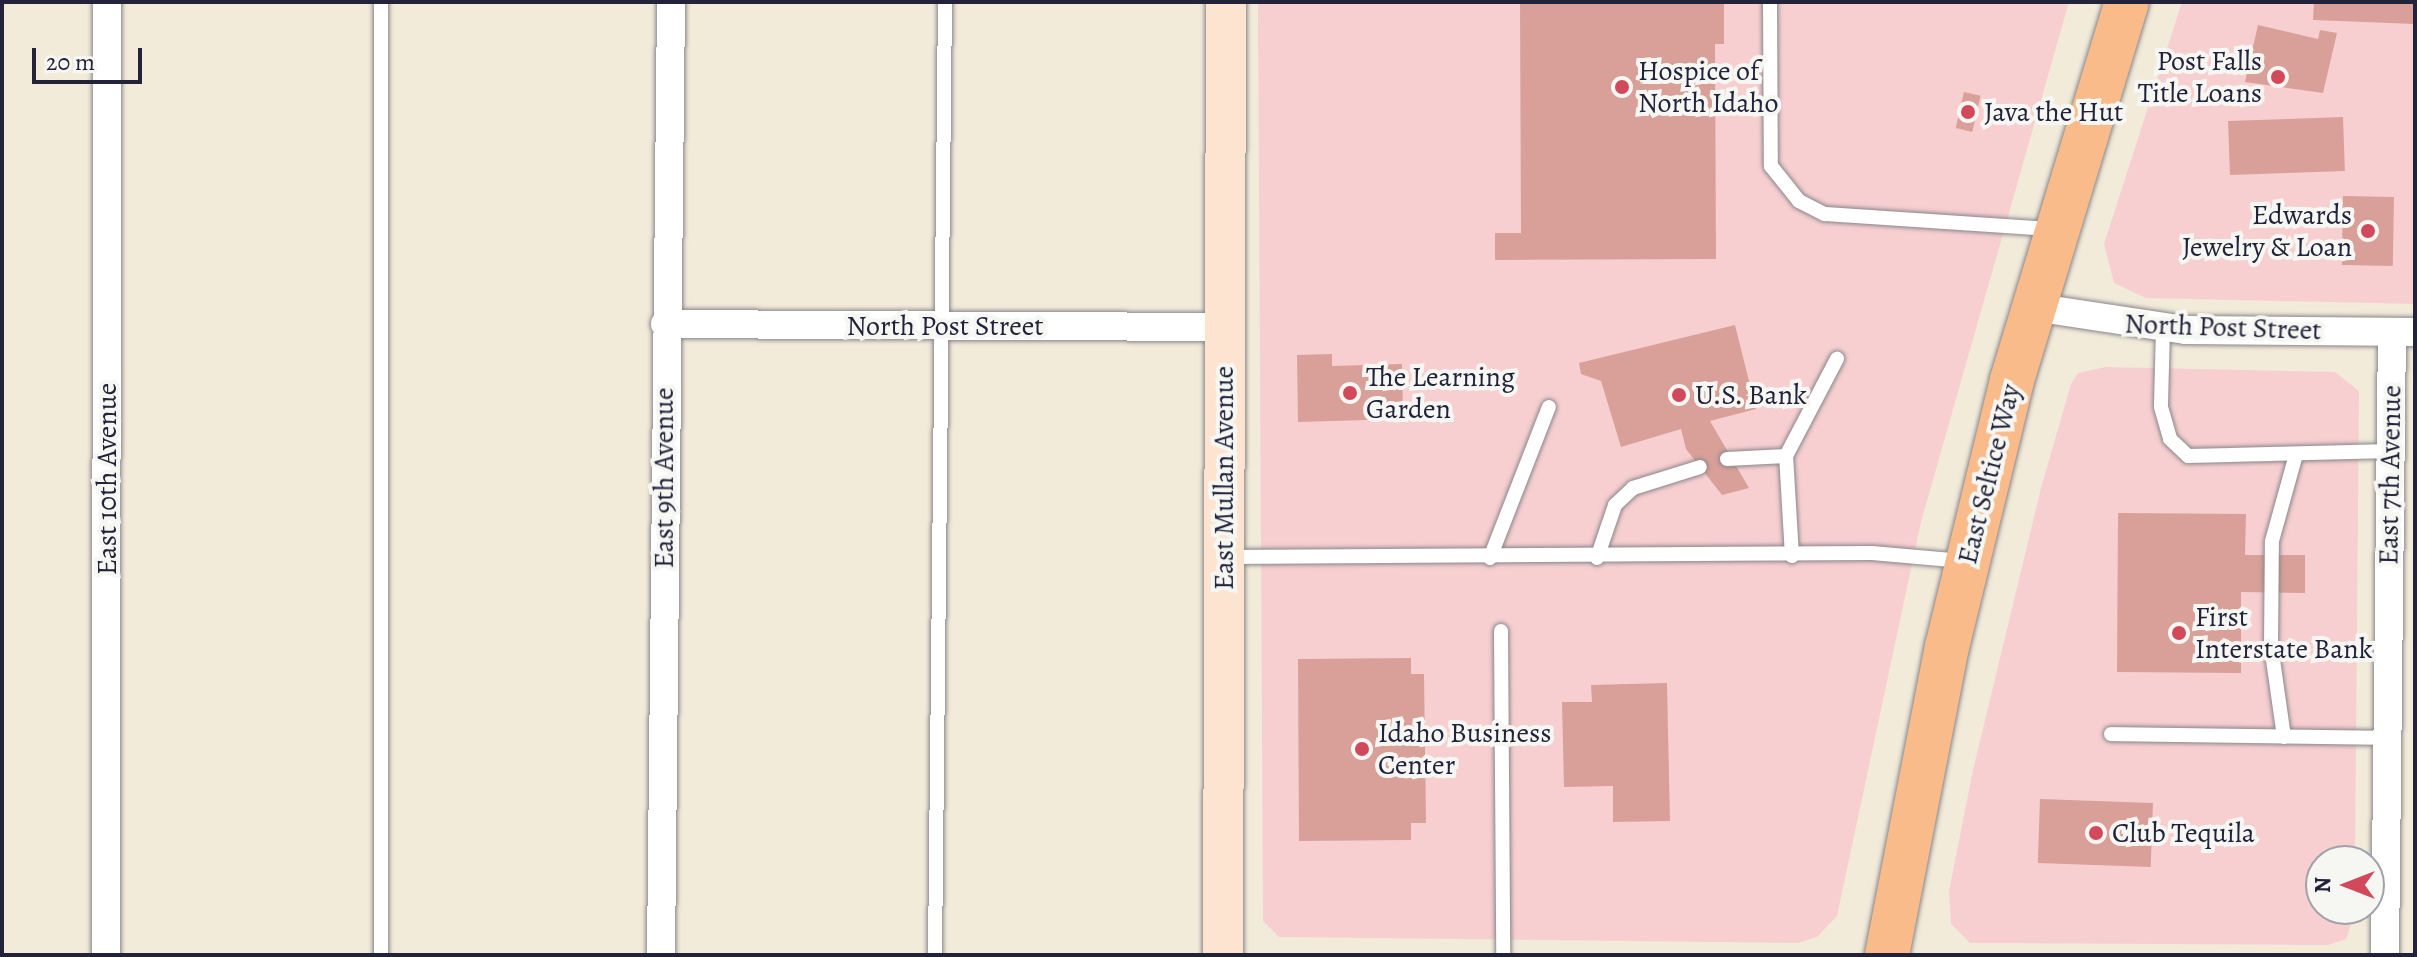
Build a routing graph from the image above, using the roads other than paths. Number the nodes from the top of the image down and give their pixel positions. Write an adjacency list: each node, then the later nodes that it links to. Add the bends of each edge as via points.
1 (107, 2): 31 (street, East 10th Avenue)
2 (381, 2): 32 (lane)
3 (671, 2): 10 (street, East 9th Avenue)
4 (945, 2): 11 (lane)
5 (1226, 2): 12 (street, East Mullan Avenue)
6 (1770, 2): 8 (lane, via 1771,166 1799,201 1825,214)
7 (2127, 2): 8 (main road, East Seltice Way)
8 (2056, 229): 9 (main road, East Seltice Way)
9 (2033, 307): 13 (street, North Post Street); 26 (main road, East Seltice Way)
10 (665, 324): 11 (street, North Post Street); 33 (street, East 9th Avenue)
11 (944, 326): 12 (street, North Post Street); 34 (lane)
12 (1224, 327): 23 (street, East Mullan Avenue)
13 (2163, 328): 14 (street, North Post Street); 19 (lane, via 2161,407 2170,439 2188,456 2206,459)
14 (2404, 332): 17 (street, East 7th Avenue)
15 (1837, 359): 18 (lane)
16 (1549, 407): 24 (lane)
17 (2391, 451): 19 (lane); 30 (street, East 7th Avenue)
18 (1786, 456): 20 (lane); 22 (lane)
19 (2295, 458): 29 (lane, via 2272,541 2271,646)
20 (1727, 459)
21 (1700, 467): 25 (lane, via 1633,488 1615,505)
22 (1792, 556): 25 (lane); 26 (lane)
23 (1223, 557): 24 (lane); 35 (street, East Mullan Avenue)
24 (1490, 558): 25 (lane)
25 (1597, 558)
26 (1968, 561): 37 (main road, East Seltice Way)
27 (1501, 631): 36 (lane)
28 (2111, 734): 29 (lane)
29 (2284, 737): 30 (lane)
30 (2388, 738): 38 (street, East 7th Avenue)
31 (106, 955)
32 (381, 955)
33 (661, 955)
34 (935, 955)
35 (1223, 955)
36 (1503, 955)
37 (1887, 955)
38 (2385, 955)

